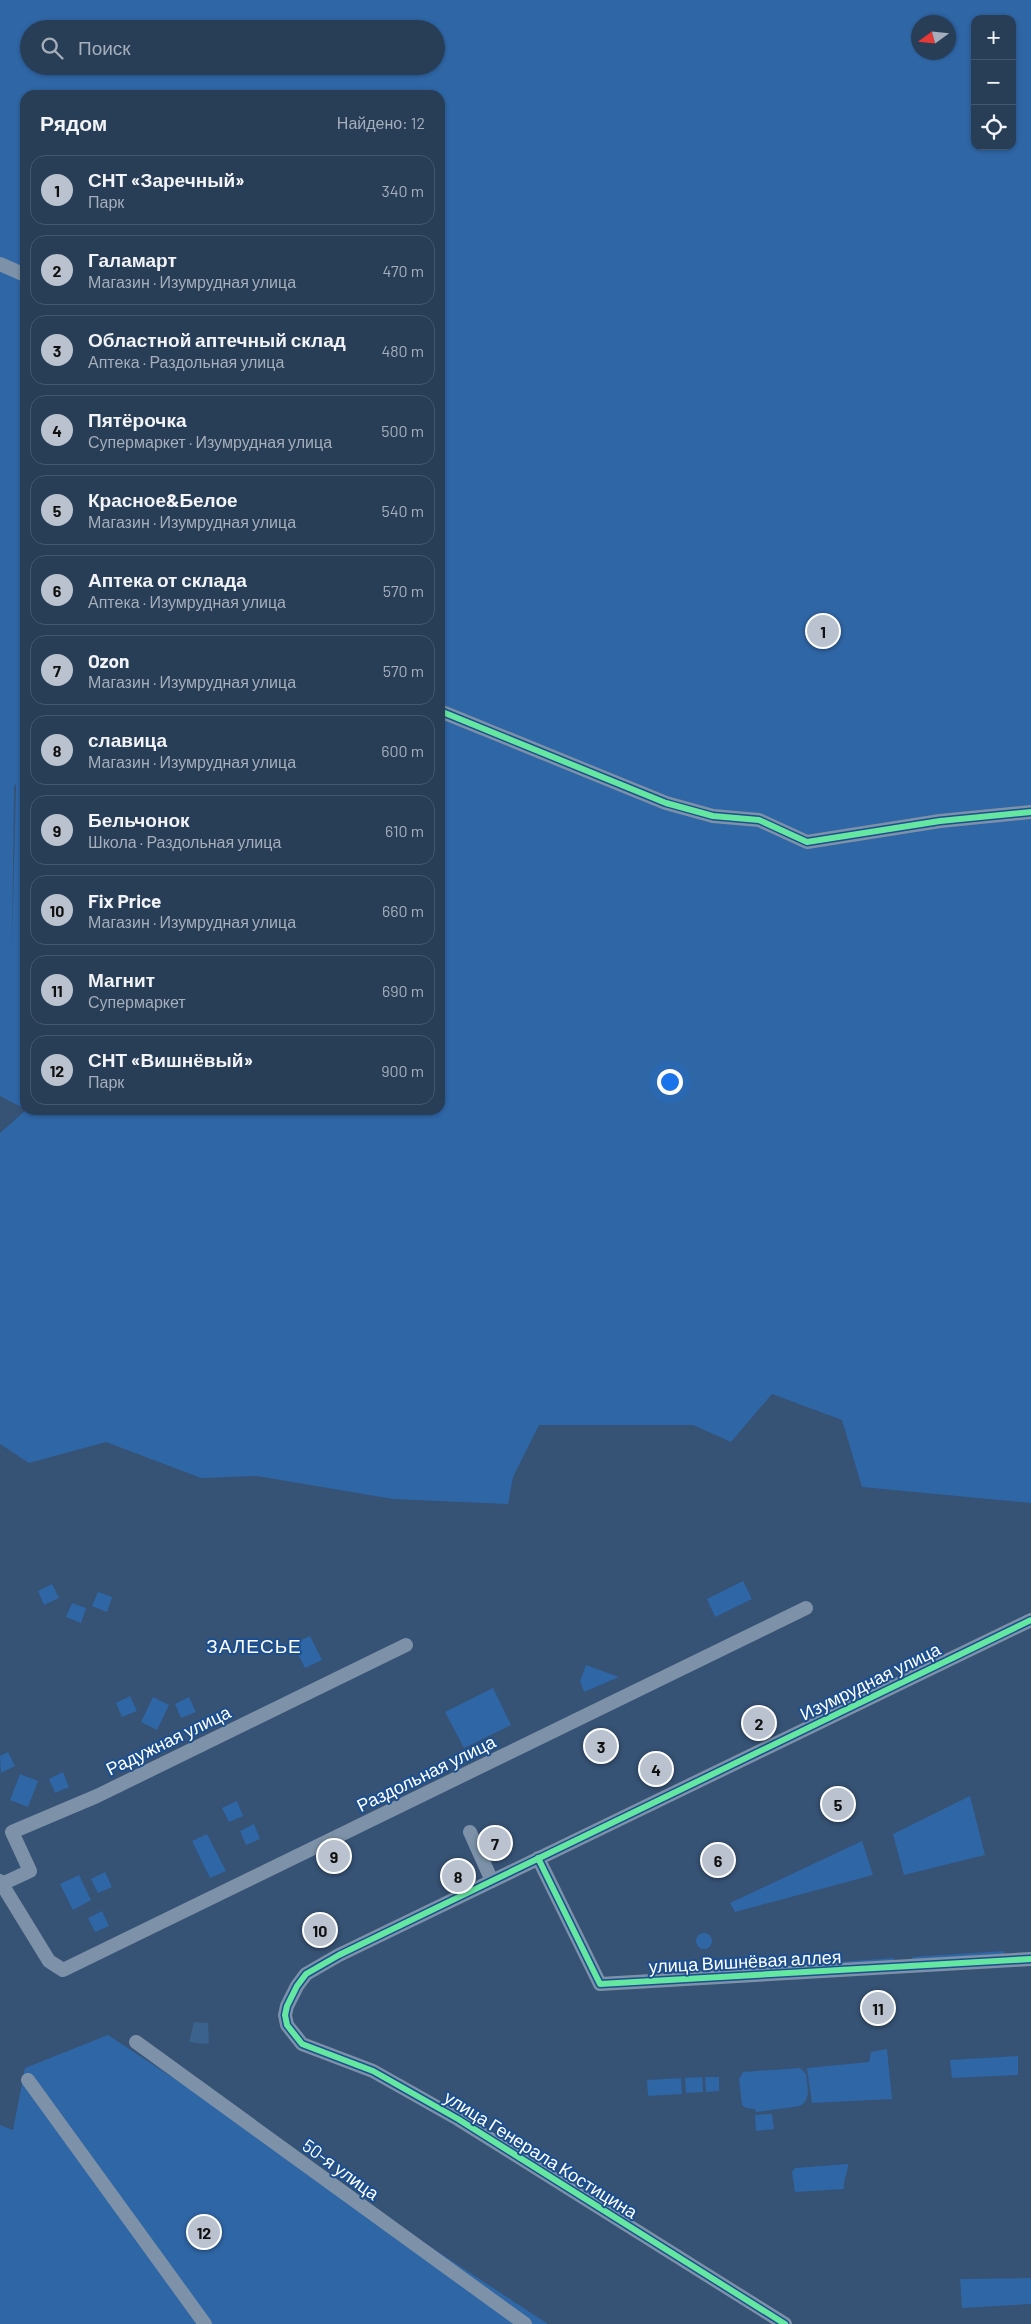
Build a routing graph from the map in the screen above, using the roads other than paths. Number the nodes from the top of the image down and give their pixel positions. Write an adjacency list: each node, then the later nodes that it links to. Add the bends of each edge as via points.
1 (0, 264): 2 (street)
2 (20, 273)
3 (445, 713): 4 (street, via 666,803 713,816 760,820 807,842 940,821)
4 (1031, 812)
5 (806, 1608): 11 (street, Раздольная улица, via 63,1970 49,1961)
6 (1031, 1620): 9 (street, Изумрудная улица)
7 (406, 1645): 11 (street, Радужная улица, via 97,1796 12,1832 30,1871)
8 (470, 1832): 10 (street)
9 (538, 1858): 10 (street, Изумрудная улица); 12 (street, улица Вишнёвая аллея, via 600,1984)
10 (492, 1881): 13 (street, Изумрудная улица, via 339,1954 306,1974 287,2006)
11 (1, 1882)
12 (1031, 1960)
13 (286, 2015): 18 (street, улица Генерала Костицина, via 290,2030 302,2044 373,2071 458,2119)
14 (136, 2042): 17 (street, 50-я улица)
15 (28, 2080): 16 (street)
16 (205, 2324)
17 (525, 2324)
18 (784, 2324)

